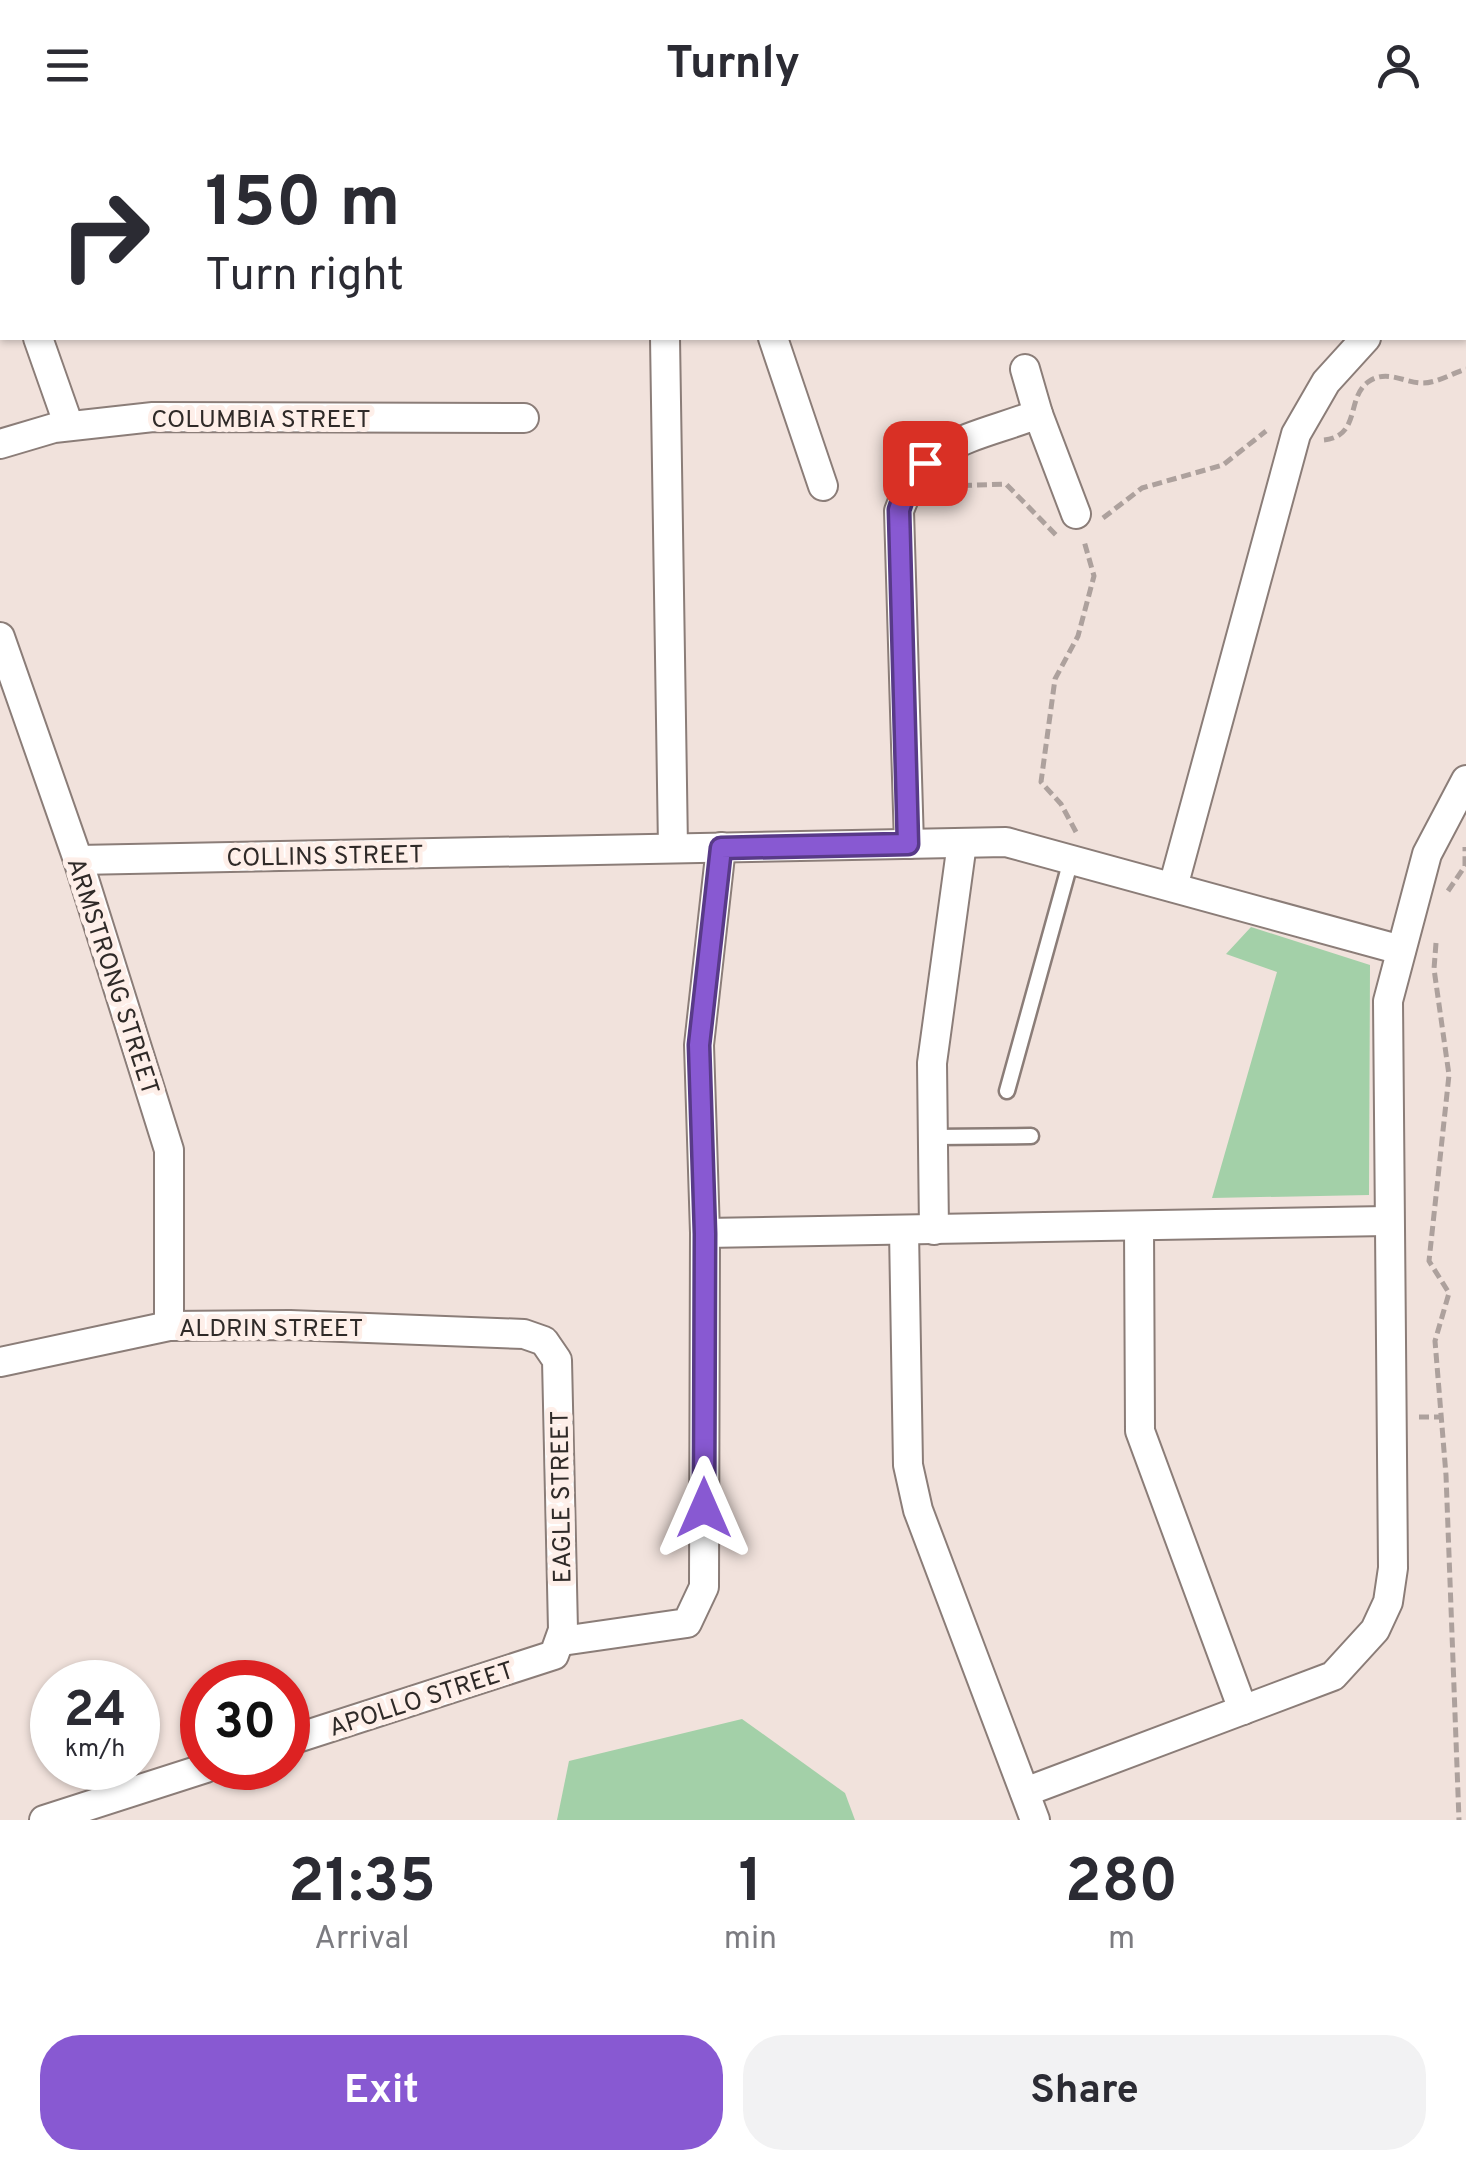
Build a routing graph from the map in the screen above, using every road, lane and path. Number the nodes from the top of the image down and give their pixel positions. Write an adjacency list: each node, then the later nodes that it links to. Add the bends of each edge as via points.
1 (43, 340): 9 (street)
2 (664, 340): 20 (street)
3 (773, 340): 12 (street)
4 (1364, 340): 10 (street, via 1326,382)
5 (1024, 369): 7 (street)
6 (1466, 369): 10 (path, via 1428,383 1371,380 1341,434 1328,441)
7 (1038, 414): 14 (street); 19 (street, via 936,452 910,477 899,510)
8 (524, 418): 9 (street, COLUMBIA STREET, via 153,417)
9 (69, 426): 11 (street, COLUMBIA STREET)
10 (1296, 434): 14 (path, via 1272,427 1223,465 1142,488); 24 (street)
11 (0, 444)
12 (823, 486)
13 (938, 486): 14 (path, via 1006,484 1053,537)
14 (1079, 524): 23 (path, via 1094,576 1078,636 1055,679 1042,782 1077,828)
15 (0, 637): 22 (street, ARMSTRONG STREET)
16 (1466, 780): 27 (street, via 1427,854)
17 (1465, 829): 25 (path, via 1466,866)
18 (962, 843): 19 (street, COLLINS STREET); 23 (street, COLLINS STREET, via 1006,842); 30 (street, via 932,1063)
19 (908, 844): 21 (street, COLLINS STREET)
20 (672, 848): 21 (street, COLLINS STREET); 22 (street, COLLINS STREET)
21 (721, 848): 35 (street, via 699,1045)
22 (78, 860): 36 (street, ARMSTRONG STREET, via 169,1150)
23 (1071, 860): 24 (street, COLLINS STREET); 28 (lane)
24 (1173, 887): 27 (street, COLLINS STREET)
25 (1438, 905)
26 (1436, 937): 46 (path, via 1449,1075 1429,1261 1449,1293 1436,1340)
27 (1401, 950): 31 (street, via 1388,1001)
28 (1007, 1091)
29 (1031, 1136): 30 (lane)
30 (933, 1137): 34 (street)
31 (1386, 1221): 32 (street); 40 (street, via 1393,1568 1388,1602 1375,1630 1334,1676)
32 (1139, 1226): 34 (street); 40 (street, via 1140,1432)
33 (904, 1230): 34 (street); 35 (street); 43 (street, via 908,1465)
34 (934, 1230)
35 (705, 1234): 39 (street, APOLLO STREET, via 704,1587 698,1608 686,1623 669,1629)
36 (169, 1326): 37 (street, ALDRIN STREET, via 524,1334); 38 (street, ALDRIN STREET)
37 (544, 1341): 39 (street, EAGLE STREET, via 556,1360)
38 (0, 1362)
39 (558, 1648): 41 (street, APOLLO STREET)
40 (1242, 1710): 43 (street)
41 (310, 1733)
42 (180, 1776): 44 (street)
43 (1025, 1792): 45 (street)
44 (44, 1820)
45 (1034, 1820)
46 (1459, 1820)

